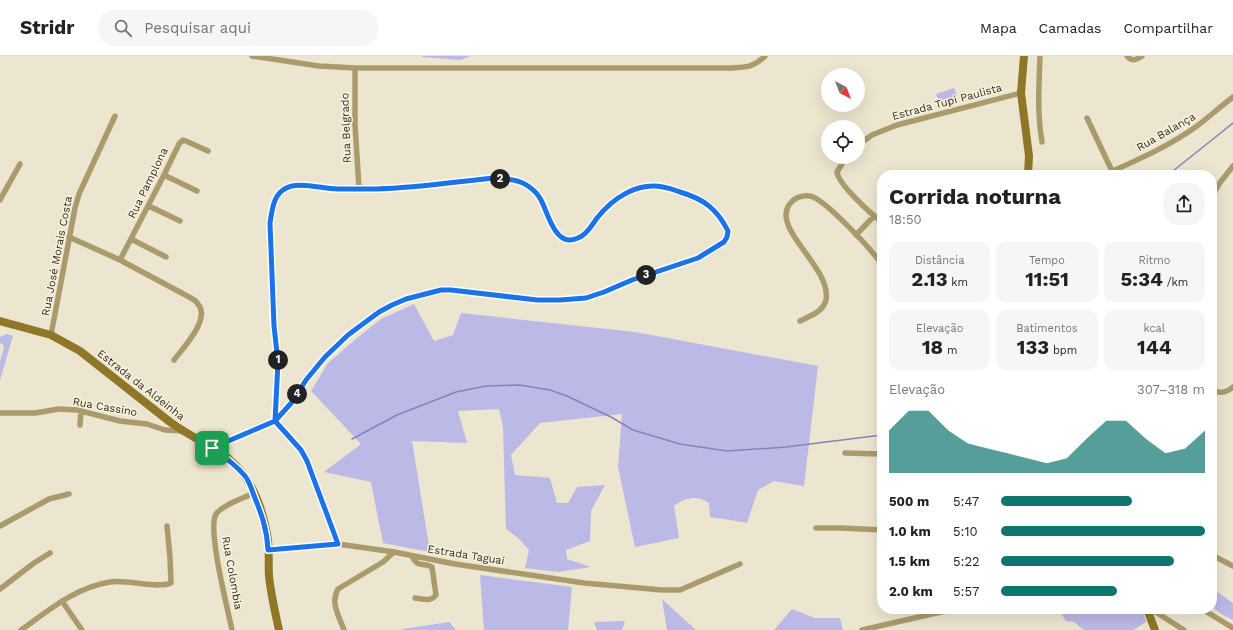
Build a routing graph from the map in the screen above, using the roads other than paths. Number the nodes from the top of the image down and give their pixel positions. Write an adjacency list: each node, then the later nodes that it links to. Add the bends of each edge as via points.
1 (252, 56): 7 (street, via 319,66)
2 (765, 56): 7 (street, via 749,67 730,68)
3 (1024, 56): 8 (street)
4 (1040, 56): 13 (street, via 1038,108)
5 (1127, 56): 6 (street, via 1135,60)
6 (1142, 56)
7 (355, 68): 23 (street, Rua Belgrado)
8 (1021, 93): 12 (street, Estrada Tupi Paulista, via 897,125); 18 (street)
9 (1233, 97): 20 (street, Rua Balança, via 1177,139)
10 (115, 116): 31 (street, Rua José Morais Costa, via 79,194)
11 (1087, 118): 19 (street)
12 (865, 140)
13 (1042, 142)
14 (208, 151): 21 (street, Rua Pamplona, via 186,141 180,142)
15 (20, 164): 25 (street)
16 (842, 164): 27 (street, via 837,172 838,178)
17 (1233, 166): 22 (street)
18 (1028, 170)
19 (1112, 170)
20 (1114, 170)
21 (164, 175): 24 (street); 26 (street, Rua Pamplona)
22 (1217, 187)
23 (359, 188): 44 (street, via 288,187 278,195 272,207 274,326 278,362); 44 (street, via 377,189 493,178 509,179 521,182 537,194 554,228 567,240 581,236 604,210 628,191 643,186 662,187 701,200 716,212 728,231 724,242 698,258 586,298 537,300 441,290 406,299 379,312 348,335 325,357)
24 (197, 191)
25 (0, 200)
26 (149, 206): 29 (street); 32 (street, Rua Pamplona)
27 (874, 216): 28 (street); 30 (street)
28 (877, 218)
29 (180, 222)
30 (856, 235): 34 (street); 36 (street, via 816,198 800,197 792,201 788,207 786,215 790,230 816,267 825,290 826,300 823,306 817,312)
31 (69, 237): 35 (street); 38 (street, Rua José Morais Costa)
32 (131, 239): 33 (street); 35 (street, Rua Pamplona)
33 (166, 257)
34 (877, 259)
35 (120, 260): 39 (street, via 199,304 201,317 197,330)
36 (800, 320)
37 (0, 321): 38 (street, Estrada da Aldeinha)
38 (51, 335): 46 (street, Estrada da Aldeinha, via 80,351)
39 (174, 360)
40 (1233, 387): 41 (street, via 1224,393)
41 (1217, 392)
42 (81, 411): 43 (street, Rua Cassino, via 59,409 36,413); 45 (street); 46 (street, Rua Cassino, via 165,430)
43 (0, 413)
44 (275, 421): 47 (street); 56 (street, via 301,450 307,461)
45 (80, 425)
46 (182, 431): 47 (street, Estrada da Aldeinha)
47 (212, 448): 50 (street, Estrada da Aldeinha, via 237,467)
48 (845, 453): 49 (street)
49 (877, 454)
50 (254, 493): 57 (street, Estrada da Aldeinha, via 268,535); 76 (street, Rua Colombia, via 219,511 214,520 217,557)
51 (68, 494): 52 (street, via 49,499)
52 (0, 526)
53 (167, 526): 66 (street, via 171,583 164,585 110,582 93,586)
54 (816, 528): 55 (street)
55 (877, 530)
56 (338, 544): 57 (street, Estrada Taguaí); 58 (street, Estrada Taguaí)
57 (268, 550): 77 (street, Estrada da Aldeinha, via 269,577)
58 (394, 552): 60 (street, Estrada Taguaí); 78 (street, via 383,562 338,589 334,602)
59 (50, 553): 64 (street)
60 (412, 556): 62 (street, Estrada Taguaí, via 584,583 662,590 680,590); 65 (street, via 417,564 432,567 436,595 430,600)
61 (1217, 558): 63 (street)
62 (740, 564)
63 (1233, 566)
64 (0, 589)
65 (415, 598)
66 (62, 601): 74 (street); 75 (street)
67 (921, 614): 72 (street)
68 (933, 614): 72 (street)
69 (1149, 614): 80 (street)
70 (1159, 614): 81 (street)
71 (1210, 614): 73 (street)
72 (921, 617): 79 (street)
73 (1233, 628)
74 (21, 630)
75 (82, 630)
76 (232, 630)
77 (279, 630)
78 (344, 630)
79 (862, 630)
80 (1155, 630)
81 (1184, 630)

